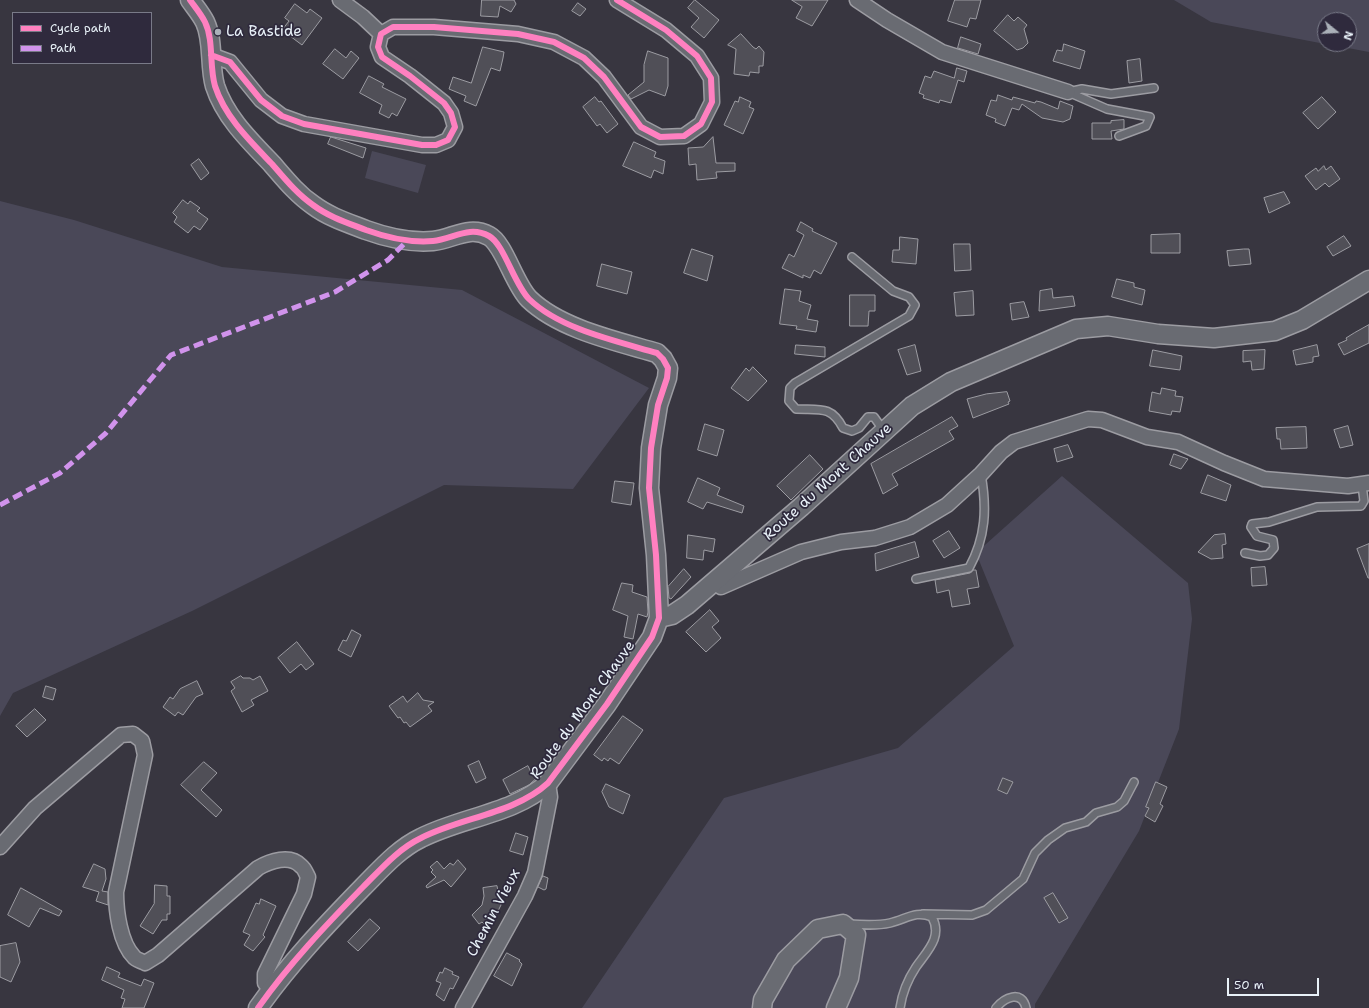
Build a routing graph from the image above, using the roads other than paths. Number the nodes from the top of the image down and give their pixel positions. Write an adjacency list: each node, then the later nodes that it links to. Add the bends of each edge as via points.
1 (190, 0): 6 (street, via 205,22)
2 (340, 0): 5 (street)
3 (617, 0): 5 (street, via 666,30 697,56 711,78 712,102 700,124 684,136 660,137 641,127 604,77 584,58 554,42 518,34 434,27 393,27)
4 (858, 0): 8 (street, via 942,52)
5 (381, 34): 6 (street, via 378,47 382,57 444,103 451,113 455,127 448,140 436,145 422,145 304,124 282,116 271,108 261,100 230,62)
6 (211, 56): 18 (street, via 215,84 231,118 300,195 313,206 352,225 407,241 434,241 474,231 491,237 529,299 561,321 657,353 663,359 668,368 667,378 658,405 650,448 649,488)
7 (1154, 88): 8 (lane, via 1111,94 1082,89)
8 (1068, 92): 9 (lane, via 1107,109 1150,117 1146,126)
9 (1119, 136)
10 (852, 257): 12 (lane, via 893,291 909,297 915,305 913,310 910,316 795,383 790,388 789,401 796,409 832,413 843,428 852,431 859,428 868,417 874,417)
11 (1369, 280): 12 (street, Route du Mont Chauve, via 1302,320 1275,331 1214,338 1158,334 1108,326 1076,329 951,382 912,406)
12 (884, 431): 17 (street, Route du Mont Chauve)
13 (981, 474): 14 (street, via 1014,442 1088,419 1102,420 1147,437 1178,442 1264,479 1348,486); 16 (lane, via 985,497 983,527 978,551 969,568); 17 (street, via 947,505 910,527 875,538 841,542 801,552 721,587)
14 (1366, 484): 15 (lane, via 1361,506 1317,507 1270,522 1252,524 1256,536 1273,540 1274,548 1268,555)
15 (1245, 553)
16 (916, 579)
17 (714, 582): 18 (street, Route du Mont Chauve, via 677,611)
18 (659, 618): 20 (street, Route du Mont Chauve, via 652,637 607,704)
19 (1134, 782): 22 (lane, via 1124,801 1117,807 1096,813 1086,822 1065,828 1048,840 1035,854 1023,879 986,910 972,915)
20 (548, 783): 24 (street, Route du Mont Chauve, via 538,792 516,804 444,827 420,838 396,854 333,917); 26 (street, Chemin Vieux, via 550,797 534,873 525,896)
21 (0, 847): 24 (street, via 35,808 121,735 133,734 142,741 146,755 116,892 116,910 126,944 134,958 145,963 258,868 270,861 285,859 300,864 308,877 304,894 265,974 265,983)
22 (923, 914): 23 (lane, via 891,923); 29 (lane, via 932,917 937,933 906,986)
23 (843, 924): 27 (street, via 818,929 786,960 763,1000); 28 (street, via 856,935 849,978)
24 (271, 990): 25 (street, Route du Mont Chauve)
25 (258, 1008)
26 (463, 1008)
27 (762, 1008)
28 (836, 1008)
29 (900, 1008)
30 (996, 1008): 31 (lane, via 1011,996 1019,998 1025,1003)
31 (1026, 1008)

